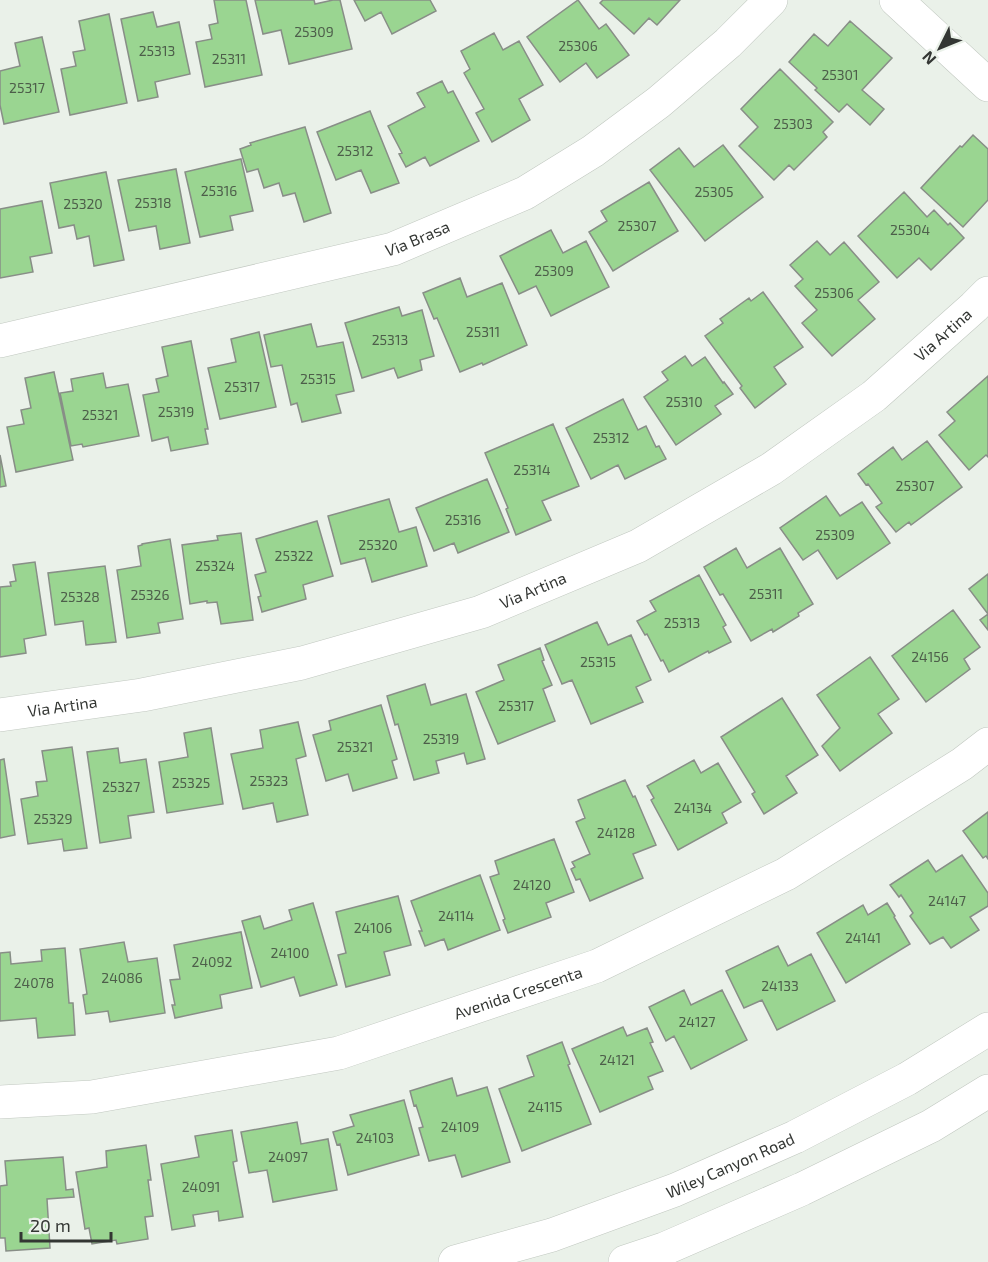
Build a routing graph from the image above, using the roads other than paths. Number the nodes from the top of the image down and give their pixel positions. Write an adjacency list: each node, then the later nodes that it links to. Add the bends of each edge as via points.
1 (771, 0): 5 (street, Via Brasa, via 659,102 593,151 525,193 393,249)
2 (896, 0): 3 (street)
3 (988, 86)
4 (988, 292): 6 (street, Via Artina, via 874,396 771,469 638,546 481,612 302,663 142,695)
5 (0, 341)
6 (0, 715)
7 (988, 744): 10 (street, Avenida Crescenta, via 786,874 597,966 339,1053 92,1097)
8 (988, 1029): 11 (street, Wiley Canyon Road, via 907,1079 795,1137 675,1190 552,1235)
9 (988, 1091): 12 (street, via 932,1126 802,1189)
10 (0, 1102)
11 (455, 1262)
12 (625, 1262)

